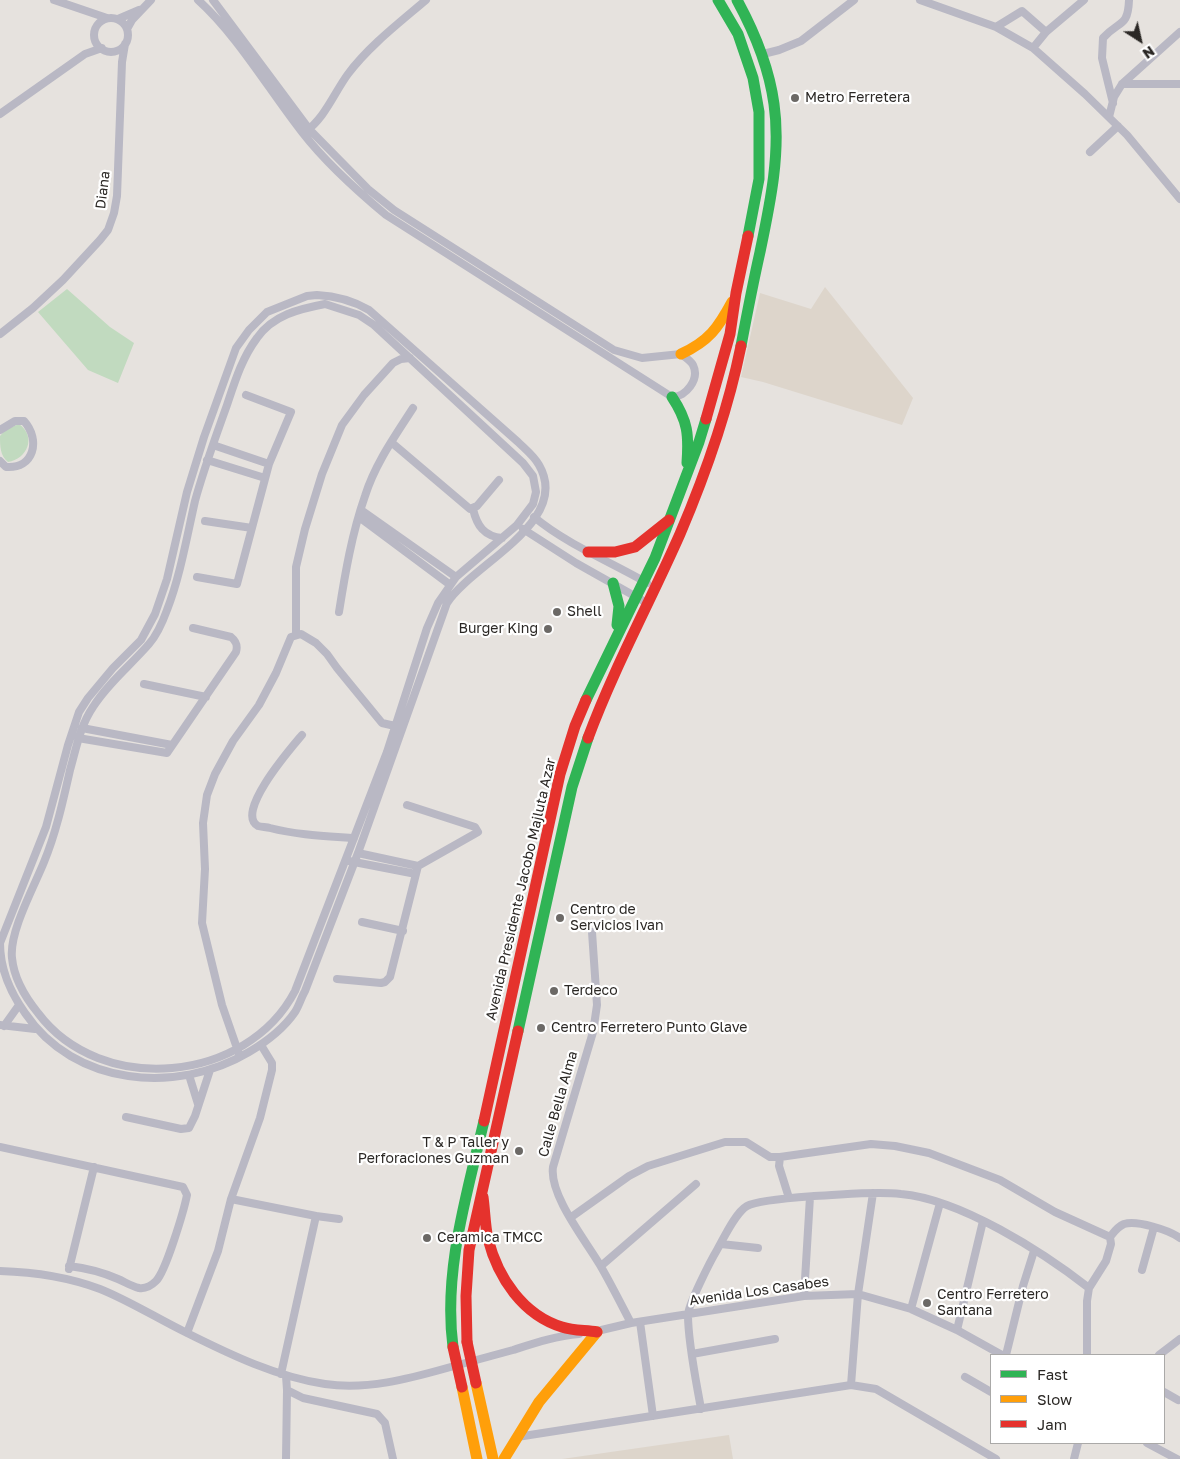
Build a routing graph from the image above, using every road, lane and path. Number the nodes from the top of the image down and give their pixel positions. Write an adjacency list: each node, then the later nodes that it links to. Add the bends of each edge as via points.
1 (54, 0): 13 (street)
2 (151, 0): 12 (street)
3 (198, 0): 35 (street)
4 (213, 0): 35 (street)
5 (426, 0): 35 (street, via 366,53 318,120)
6 (718, 0): 38 (main road, Avenida Presidente Jacobo Majluta Azar, via 741,42 753,78 759,112 759,179)
7 (737, 0): 27 (main road, Avenida Presidente Jacobo Majluta Azar, via 752,25)
8 (854, 0): 27 (street, via 801,41)
9 (920, 0): 17 (street)
10 (1084, 0): 19 (street)
11 (1129, 0): 31 (street, via 1127,19 1103,38 1102,58)
12 (141, 10): 15 (street); 18 (street)
13 (92, 13): 14 (street); 16 (street)
14 (107, 18): 15 (street); 16 (street)
15 (118, 19): 18 (street)
16 (97, 27): 21 (street)
17 (996, 27): 19 (street, via 1022,11); 24 (street)
18 (127, 29): 22 (street)
19 (1046, 32): 24 (street)
20 (1180, 32): 29 (street)
21 (95, 38): 23 (street); 26 (street)
22 (125, 44): 25 (street); 28 (street, Diana)
23 (102, 48): 25 (street); 26 (street)
24 (1033, 48): 33 (street)
25 (114, 51): 28 (street)
26 (85, 54): 32 (street)
27 (763, 54): 72 (main road, Avenida Presidente Jacobo Majluta Azar, via 774,109 776,142 766,217 734,377 709,458)
28 (122, 62): 39 (street, Diana, via 117,196 108,230 63,280)
29 (1122, 84): 30 (street); 31 (street)
30 (1180, 84)
31 (1113, 103): 33 (street)
32 (0, 114)
33 (1109, 117): 34 (street)
34 (1118, 126): 36 (street); 37 (street)
35 (306, 131): 40 (street, via 394,210 614,350 642,358); 43 (street, via 333,167 386,215)
36 (1090, 152)
37 (1180, 199)
38 (736, 293): 40 (main road, via 713,334); 51 (main road, Avenida Presidente Jacobo Majluta Azar, via 719,376 700,442)
39 (0, 334)
40 (682, 354): 43 (street, via 693,365 694,382 682,394)
41 (410, 358): 47 (street, via 374,324 340,308 325,304 284,315 265,327 244,359); 55 (street, via 533,476 536,492); 77 (street, via 393,363 342,425 322,474 296,567)
42 (246, 395): 50 (street, via 291,412)
43 (672, 397): 51 (main road, via 686,423)
44 (413, 408): 46 (street)
45 (0, 430): 49 (street, via 15,420 24,421 31,431 34,445 30,456 18,465 6,467)
46 (390, 442): 54 (street, via 466,507); 56 (street)
47 (213, 445): 48 (street); 50 (street)
48 (207, 460): 52 (street); 82 (street, via 168,608 156,635 108,686)
49 (0, 461)
50 (269, 464): 52 (street)
51 (686, 474): 57 (main road, Avenida Presidente Jacobo Majluta Azar)
52 (265, 478): 61 (street)
53 (499, 480): 54 (street)
54 (473, 508): 63 (street, via 483,531)
55 (528, 512): 58 (street); 60 (street)
56 (360, 513): 68 (street); 71 (street); 75 (street)
57 (671, 518): 65 (main road, via 635,547 615,552); 69 (main road, Avenida Presidente Jacobo Majluta Azar)
58 (536, 519): 62 (street); 64 (street); 95 (street, via 546,493 544,475 536,459 369,310 356,302 331,295 307,296 272,309 255,322 236,348 204,436 155,614 141,640 88,698 70,737 46,827 0,943 4,973)
59 (206, 521): 61 (street)
60 (517, 525): 62 (street); 63 (street)
61 (252, 528): 67 (street, via 237,584)
62 (526, 530): 66 (street); 88 (street, via 457,590 447,603)
63 (502, 538): 68 (street)
64 (573, 544): 65 (street); 66 (street)
65 (588, 552): 69 (street)
66 (565, 556): 70 (street)
67 (197, 577)
68 (456, 577): 71 (street)
69 (643, 581): 72 (street); 73 (main road, Avenida Presidente Jacobo Majluta Azar)
70 (614, 583): 73 (street); 78 (main road, via 619,606)
71 (450, 584): 81 (street, via 427,628)
72 (655, 587): 74 (main road, Avenida Presidente Jacobo Majluta Azar)
73 (636, 596): 74 (street); 78 (main road, Avenida Presidente Jacobo Majluta Azar)
74 (647, 603): 108 (main road, Avenida Presidente Jacobo Majluta Azar, via 588,732 572,786)
75 (339, 612)
76 (193, 628): 80 (street, via 231,637 237,648)
77 (296, 634): 81 (street, via 307,636 316,643 382,723); 99 (street, via 291,637 259,705 233,741 206,795 202,923 222,1005)
78 (615, 638): 160 (main road, Avenida Presidente Jacobo Majluta Azar, bridge, via 582,708 560,774 452,1277 453,1347)
79 (144, 684): 80 (street)
80 (206, 697): 85 (street)
81 (395, 726): 87 (street)
82 (82, 728): 84 (street); 85 (street)
83 (302, 735): 87 (street, via 259,794 253,808 254,821 258,826 284,832)
84 (78, 738): 85 (street, via 167,753); 99 (street, via 56,832 13,942 14,969 26,998 63,1040 110,1062 151,1070 181,1067)
85 (172, 744)
86 (407, 805): 90 (street, via 478,830 477,834)
87 (354, 838): 89 (street)
88 (358, 853): 89 (street); 90 (street)
89 (350, 861): 90 (street); 98 (street, via 295,1012); 99 (street, via 288,1006)
90 (417, 870): 92 (street)
91 (362, 922): 92 (street)
92 (403, 931): 94 (street, via 390,977 385,982)
93 (592, 932): 115 (street, Calle Bella Alma, via 597,1005 552,1176)
94 (337, 979)
95 (19, 1005): 96 (street); 97 (street)
96 (2, 1026): 97 (street)
97 (35, 1029): 101 (street, via 68,1055 105,1070 156,1079)
98 (260, 1045): 99 (street); 112 (street, via 272,1063 272,1070 257,1127)
99 (239, 1053): 100 (street)
100 (210, 1070): 101 (street); 102 (street)
101 (189, 1075): 102 (street)
102 (198, 1104): 103 (street, via 190,1128 181,1129)
103 (126, 1117)
104 (0, 1147): 106 (street)
105 (780, 1157): 111 (street, via 779,1166); 115 (street, via 770,1157 746,1142 725,1142 648,1166); 119 (street, via 871,1144 929,1153 1000,1180 1055,1212)
106 (94, 1167): 124 (street); 124 (street, via 183,1188 187,1195 184,1209 158,1280 148,1288)
107 (696, 1184): 125 (street)
108 (482, 1189): 137 (main road, via 492,1254 504,1279 523,1303 542,1319 560,1327); 161 (main road, Avenida Presidente Jacobo Majluta Azar, bridge, via 469,1250 465,1310 467,1342)
109 (873, 1193): 110 (street); 113 (street, via 902,1194); 130 (street)
110 (810, 1197): 111 (street); 131 (street)
111 (789, 1198): 121 (street, via 748,1206 735,1219)
112 (231, 1199): 114 (street); 138 (street, via 218,1251)
113 (940, 1203): 117 (street); 132 (street)
114 (316, 1216): 116 (street); 146 (street)
115 (570, 1218): 125 (street, Calle Bella Alma)
116 (338, 1219)
117 (983, 1221): 123 (street); 136 (street)
118 (1154, 1227): 119 (street, via 1125,1224); 120 (street); 126 (street)
119 (1110, 1237): 129 (street, via 1106,1261)
120 (1180, 1238)
121 (720, 1244): 122 (street); 133 (street)
122 (758, 1248)
123 (1034, 1251): 129 (street); 143 (street)
124 (69, 1266): 128 (street)
125 (601, 1266): 135 (street, Calle Bella Alma)
126 (1142, 1270)
127 (0, 1271): 128 (street, Avenida Los Casabes)
128 (66, 1278): 138 (street, Avenida Los Casabes, via 100,1289)
129 (1089, 1288): 144 (street)
130 (858, 1294): 131 (street, Avenida Los Casabes); 132 (street, Avenida Los Casabes); 148 (street)
131 (804, 1296): 133 (street, Avenida Los Casabes)
132 (911, 1310): 136 (street, Avenida Los Casabes)
133 (688, 1313): 134 (street, Avenida Los Casabes); 141 (street)
134 (640, 1322): 135 (street, Avenida Los Casabes); 154 (street)
135 (631, 1323): 137 (street, Avenida Los Casabes)
136 (958, 1330): 142 (street, Avenida Los Casabes)
137 (597, 1332): 146 (street, Avenida Los Casabes, via 553,1338 411,1378 366,1386 325,1384); 155 (main road, via 551,1386)
138 (187, 1333): 146 (street, Avenida Los Casabes)
139 (775, 1339): 141 (street)
140 (1180, 1340): 145 (street)
141 (692, 1354): 153 (street)
142 (1002, 1354)
143 (1004, 1354)
144 (1087, 1354)
145 (1160, 1354)
146 (284, 1375): 149 (street)
147 (965, 1377): 150 (street)
148 (851, 1385): 153 (street); 163 (street, via 876,1389)
149 (287, 1390): 158 (street); 159 (street, via 303,1398 377,1414 385,1423)
150 (990, 1391)
151 (1165, 1393): 152 (street)
152 (1178, 1400)
153 (701, 1409): 154 (street)
154 (653, 1416): 155 (street)
155 (517, 1437): 162 (main road)
156 (1078, 1444): 164 (street)
157 (1149, 1444): 165 (street)
158 (286, 1459)
159 (393, 1459)
160 (477, 1459)
161 (493, 1459)
162 (504, 1459)
163 (996, 1459)
164 (1074, 1459)
165 (1177, 1459)

